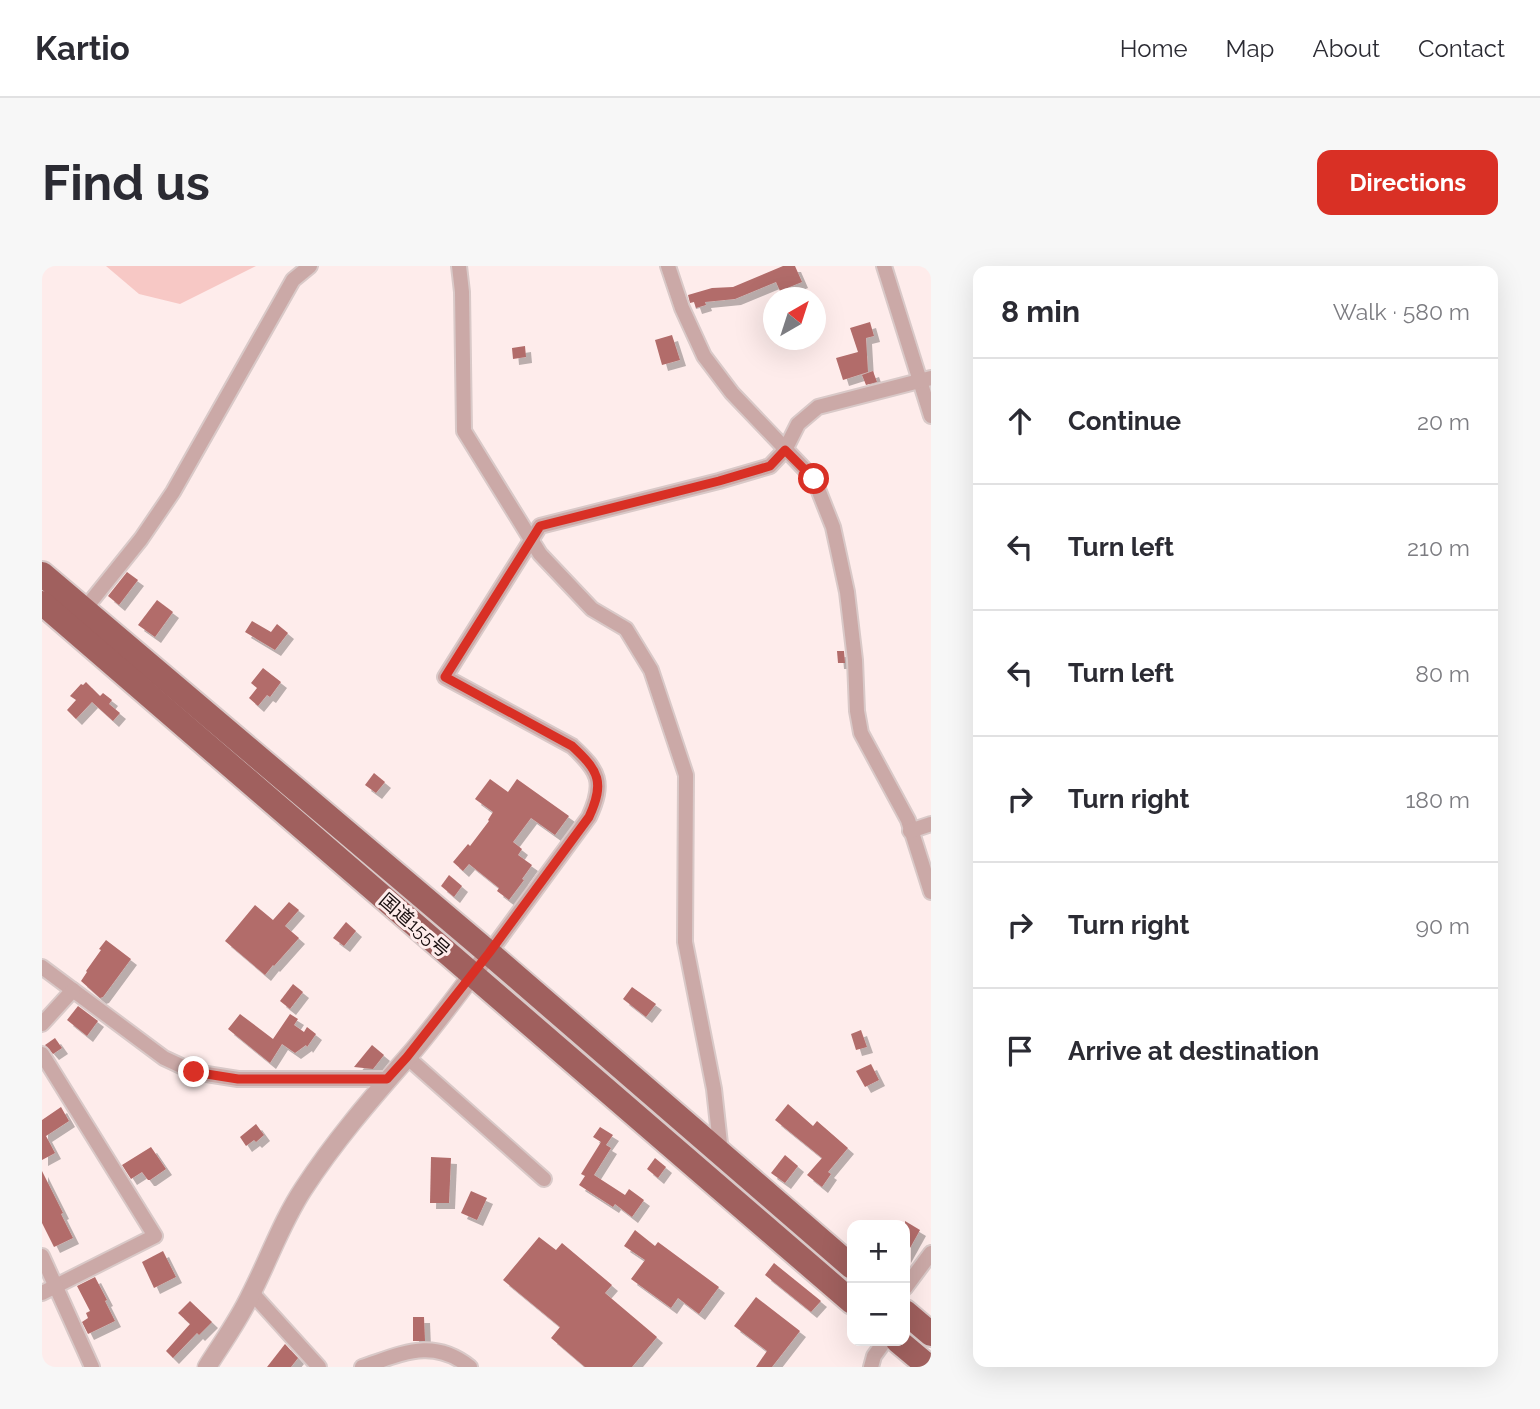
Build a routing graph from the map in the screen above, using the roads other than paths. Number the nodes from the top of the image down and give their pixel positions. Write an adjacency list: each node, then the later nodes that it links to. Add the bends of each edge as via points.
1 (310, 266): 11 (street, via 293,280 173,492)
2 (458, 266): 8 (street, via 464,431)
3 (668, 266): 7 (street, via 704,356)
4 (884, 266): 5 (street)
5 (926, 380): 6 (street); 7 (street, via 818,407 798,424)
6 (931, 416)
7 (785, 450): 8 (street, via 770,466 540,526); 13 (street, via 814,479 833,527 848,592 861,733)
8 (532, 541): 15 (street, via 445,677 572,746 597,777 598,797 589,817); 23 (street, via 592,609 626,629 651,670 686,775 685,942 714,1090)
9 (42, 574): 11 (highway, 国道155号)
10 (42, 603): 17 (highway, 国道155号)
11 (84, 610): 15 (highway, 国道155号)
12 (931, 824): 13 (street)
13 (910, 831): 14 (street)
14 (931, 892)
15 (489, 953): 17 (street); 23 (highway, 国道155号)
16 (42, 967): 18 (street)
17 (472, 974): 21 (street); 32 (highway, 国道155号)
18 (73, 990): 19 (street); 22 (street, via 164,1058 194,1072 238,1079)
19 (42, 1024)
20 (42, 1054): 29 (street, via 155,1236)
21 (407, 1057): 22 (street); 24 (street)
22 (387, 1079): 31 (street, via 303,1190)
23 (721, 1154): 27 (highway, 国道155号)
24 (544, 1180)
25 (931, 1253): 28 (street)
26 (42, 1256): 29 (street)
27 (847, 1263)
28 (909, 1283)
29 (56, 1286): 30 (street); 37 (street)
30 (42, 1293)
31 (252, 1293): 38 (street); 39 (street)
32 (847, 1298)
33 (910, 1316): 34 (highway)
34 (931, 1334)
35 (881, 1346): 42 (street)
36 (904, 1346): 43 (highway)
37 (92, 1367)
38 (207, 1367)
39 (319, 1367)
40 (362, 1367): 41 (street, via 427,1349)
41 (470, 1367)
42 (871, 1367)
43 (929, 1367)

